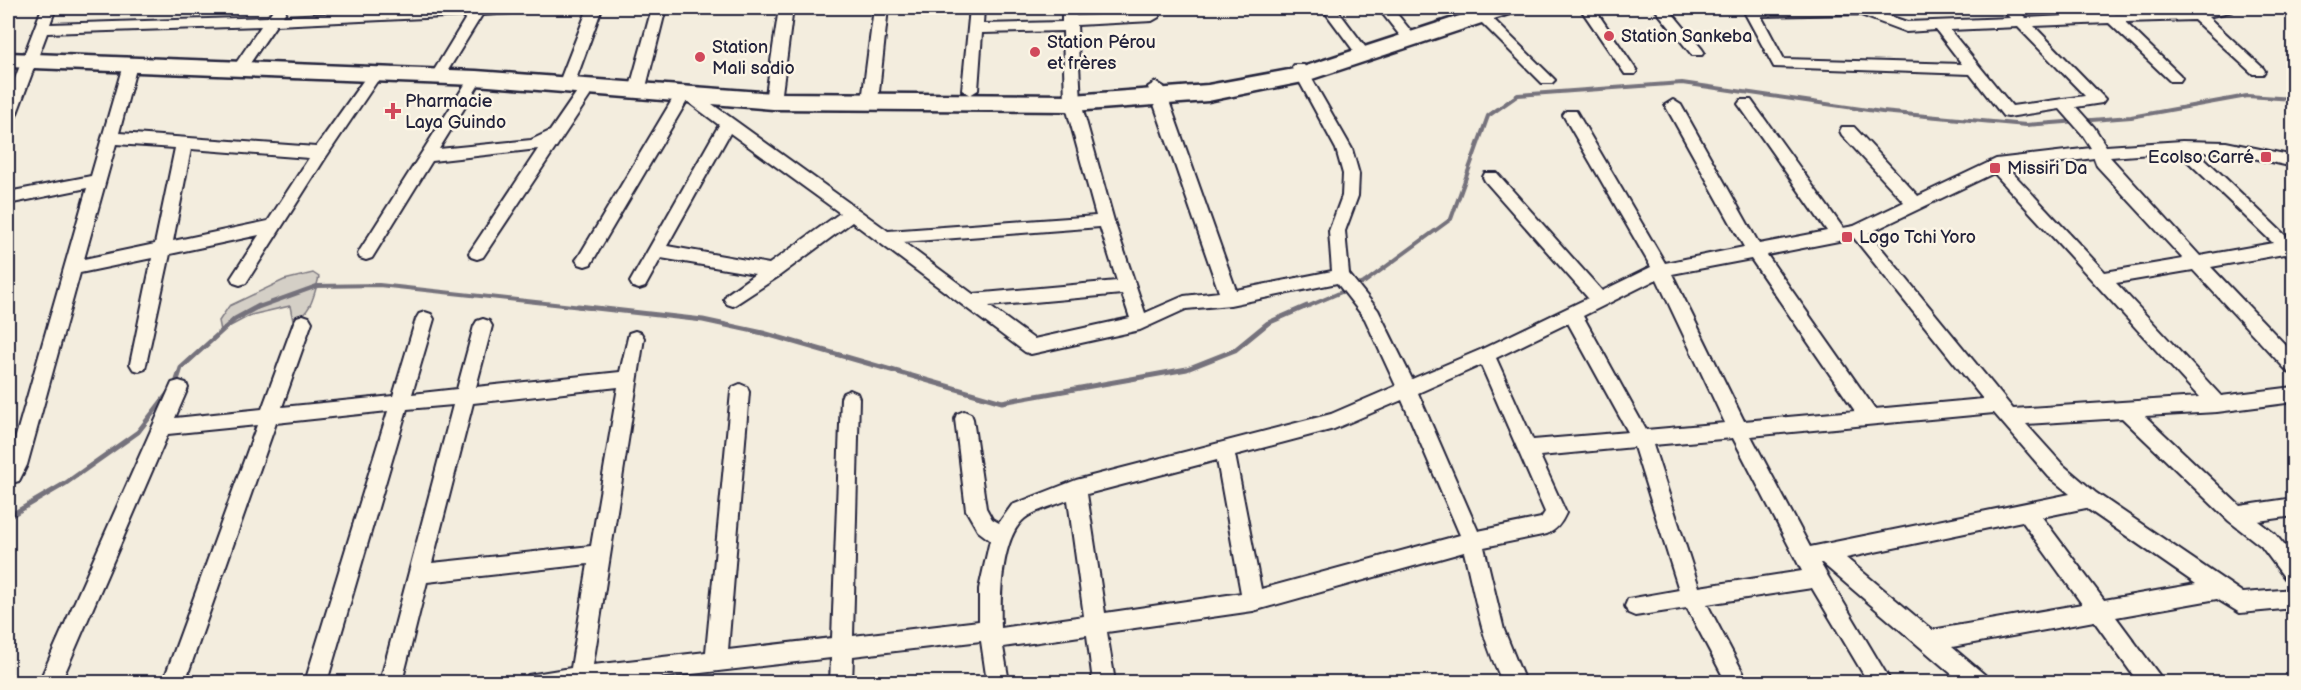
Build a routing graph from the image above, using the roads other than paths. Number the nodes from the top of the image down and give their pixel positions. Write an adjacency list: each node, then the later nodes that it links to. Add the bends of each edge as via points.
1 (49, 8): 26 (street)
2 (281, 8): 23 (street)
3 (528, 8): 17 (street)
4 (595, 8): 43 (street)
5 (659, 8): 45 (street)
6 (786, 8): 48 (street)
7 (881, 8): 49 (street)
8 (977, 8): 27 (street)
9 (1152, 8): 22 (street, via 1152,17)
10 (1329, 8): 29 (street)
11 (1385, 8): 28 (street)
12 (1504, 8): 18 (main road)
13 (1587, 8): 36 (street)
14 (1661, 8): 30 (street)
15 (2008, 8): 24 (street)
16 (2228, 8): 20 (street)
17 (478, 10): 23 (street); 39 (street)
18 (1477, 10): 28 (main road); 42 (street)
19 (1751, 10): 25 (street, via 1859,10 1906,27); 34 (street, via 1779,64)
20 (2193, 11): 21 (street); 37 (street)
21 (2107, 13): 24 (street); 41 (street)
22 (1069, 18): 27 (street); 50 (street)
23 (273, 21): 26 (street); 33 (street)
24 (2022, 22): 25 (street); 53 (street, via 2097,99)
25 (1939, 25): 34 (street)
26 (41, 29): 31 (street)
27 (975, 29): 44 (street)
28 (1408, 36): 29 (main road)
29 (1361, 52): 35 (main road)
30 (1697, 52)
31 (18, 60): 32 (main road); 55 (street)
32 (130, 65): 33 (main road); 59 (street)
33 (239, 69): 38 (main road)
34 (1974, 69): 53 (street, via 2008,112)
35 (1301, 71): 46 (main road, via 1208,93); 88 (street, via 1344,149 1351,174 1350,196 1337,231)
36 (1630, 71)
37 (2258, 71)
38 (375, 74): 39 (main road); 63 (street)
39 (437, 76): 40 (main road)
40 (476, 78): 43 (main road); 64 (street)
41 (2175, 78)
42 (1546, 80)
43 (577, 86): 45 (main road); 58 (street)
44 (970, 90): 49 (main road); 50 (main road)
45 (637, 91): 47 (main road)
46 (1158, 92): 50 (main road); 93 (street)
47 (686, 95): 48 (main road); 56 (street); 83 (street)
48 (773, 96): 49 (main road)
49 (871, 96): 50 (main road)
50 (1073, 97): 72 (street)
51 (1746, 104): 75 (street)
52 (1673, 105): 79 (street)
53 (2066, 107): 62 (street)
54 (1571, 115): 86 (street)
55 (8, 116)
56 (728, 123): 71 (street); 80 (street)
57 (1848, 131): 70 (street)
58 (556, 135): 64 (street, via 534,145); 81 (street)
59 (109, 138): 60 (street); 68 (street)
60 (184, 144): 63 (street); 78 (street)
61 (2182, 146): 62 (street); 65 (street, via 2226,147); 77 (street)
62 (2102, 152): 66 (street); 84 (street, via 2103,162)
63 (320, 153): 73 (street)
64 (428, 156): 82 (street)
65 (2294, 162)
66 (1996, 165): 70 (street); 90 (street)
67 (1491, 177): 94 (street)
68 (97, 180): 69 (street); 85 (street)
69 (8, 198)
70 (1916, 204): 74 (street)
71 (852, 213): 76 (street); 87 (street)
72 (1106, 221): 76 (street); 92 (street)
73 (273, 226): 78 (street); 89 (street)
74 (1858, 231): 75 (street); 116 (street)
75 (1839, 236): 79 (street)
76 (885, 237): 96 (street)
77 (2291, 249): 84 (street)
78 (161, 250): 85 (street); 104 (street)
79 (1755, 250): 86 (street); 118 (street)
80 (657, 251): 87 (street); 91 (street)
81 (477, 253)
82 (366, 254)
83 (585, 260)
84 (2196, 262): 90 (street); 105 (street)
85 (72, 268): 125 (street, via 17,465)
86 (1661, 270): 94 (street); 121 (street)
87 (773, 271): 95 (street)
88 (1341, 276): 93 (street); 108 (street, via 1372,315)
89 (240, 278)
90 (2101, 279): 114 (street)
91 (639, 282)
92 (1128, 287): 96 (street); 100 (street)
93 (1230, 298): 100 (street, via 1184,303)
94 (1599, 298): 97 (street)
95 (733, 299)
96 (969, 301): 100 (street, via 1031,347)
97 (1572, 313): 103 (street); 122 (street)
98 (425, 319): 113 (street)
99 (303, 322): 117 (street)
100 (1140, 323)
101 (483, 326): 111 (street)
102 (635, 338): 106 (street)
103 (1486, 355): 108 (street); 124 (street)
104 (139, 364)
105 (2294, 367)
106 (628, 380): 111 (street); 134 (street)
107 (179, 388): 120 (street)
108 (1408, 391): 123 (street, via 1334,421); 132 (street)
109 (740, 392): 149 (street)
110 (2294, 394): 114 (street)
111 (464, 396): 113 (street); 136 (street)
112 (850, 398): 148 (street)
113 (399, 403): 117 (street); 153 (street)
114 (2217, 404): 115 (street)
115 (2126, 410): 116 (street); 130 (street)
116 (2003, 411): 118 (street); 127 (street, via 2056,471)
117 (269, 417): 120 (street); 152 (street)
118 (1870, 417): 121 (street)
119 (964, 419): 131 (street, via 976,510 985,525)
120 (162, 428): 151 (street)
121 (1738, 429): 122 (street); 135 (street)
122 (1641, 438): 124 (street); 140 (street)
123 (1224, 448): 126 (street); 142 (street)
124 (1528, 449): 132 (street, via 1556,513 1554,518 1532,530)
125 (8, 476)
126 (1076, 488): 131 (street, via 1019,511); 145 (street)
127 (2088, 499): 129 (street); 139 (street)
128 (2294, 507): 130 (street)
129 (2026, 512): 133 (street); 144 (street)
130 (2236, 515): 137 (street, via 2268,540)
131 (1001, 536): 146 (street, via 989,589)
132 (1472, 541): 142 (street); 159 (street, via 1493,630)
133 (1826, 553): 135 (street); 147 (street)
134 (600, 554): 136 (street); 150 (street)
135 (1805, 557): 138 (street)
136 (419, 574): 154 (street)
137 (2294, 574)
138 (1817, 578): 140 (street); 161 (street)
139 (2221, 590): 141 (street, via 2240,603); 144 (street)
140 (1692, 597): 143 (street); 160 (street)
141 (2294, 598)
142 (1253, 601): 145 (street)
143 (1635, 606)
144 (2099, 611): 147 (street); 163 (street)
145 (1095, 624): 146 (street); 158 (street)
146 (991, 634): 148 (street); 157 (street)
147 (1929, 641): 162 (street)
148 (842, 647): 149 (street); 156 (street)
149 (716, 662): 150 (street)
150 (579, 680): 155 (street)
151 (50, 682)
152 (174, 682)
153 (316, 682)
154 (391, 682)
155 (536, 682)
156 (841, 682)
157 (998, 682)
158 (1104, 682)
159 (1514, 682)
160 (1737, 682)
161 (1880, 682)
162 (1977, 682)
163 (2151, 682)

